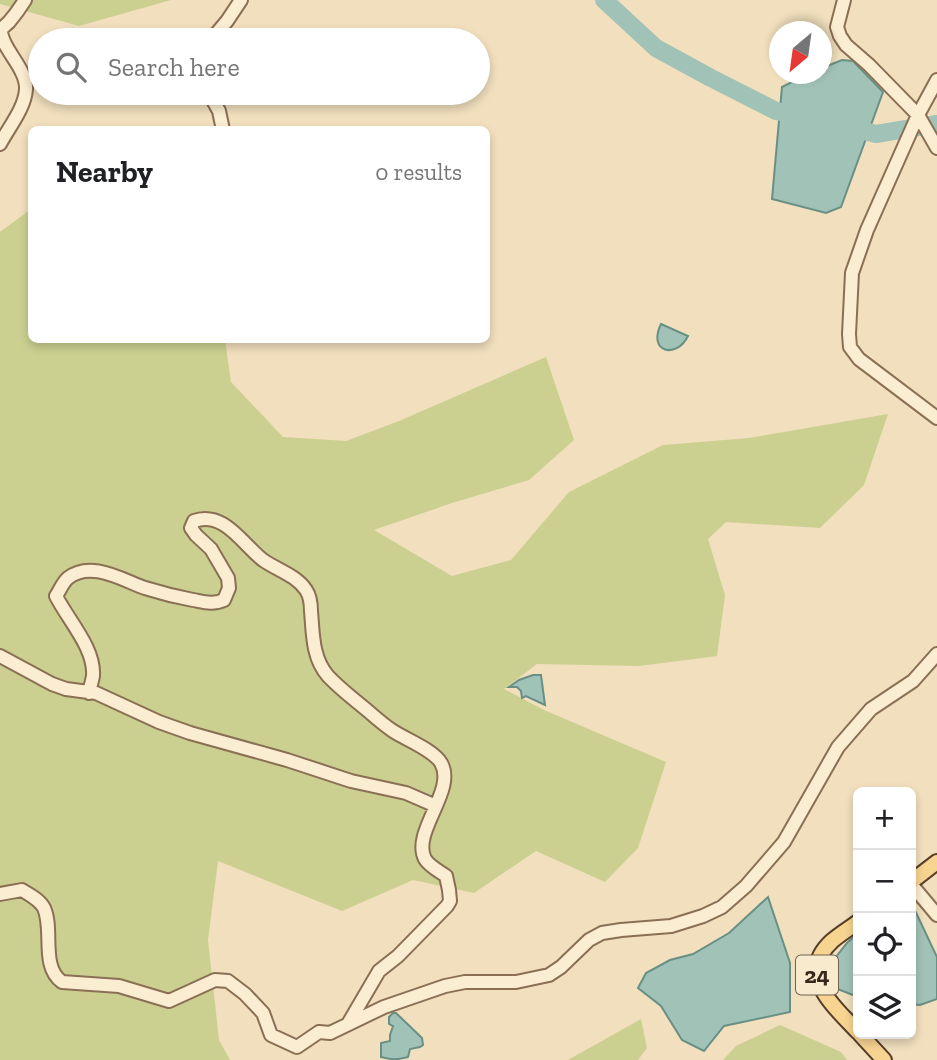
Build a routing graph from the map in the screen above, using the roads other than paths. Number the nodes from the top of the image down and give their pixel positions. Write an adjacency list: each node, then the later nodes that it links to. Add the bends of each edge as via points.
1 (25, 0): 9 (street, via 1,30 4,49 19,68 26,89)
2 (241, 0): 4 (street)
3 (844, 0): 7 (street, via 837,27 840,36)
4 (221, 28)
5 (936, 85): 7 (street)
6 (216, 105): 8 (street)
7 (918, 115): 10 (street); 11 (street, via 852,273 849,334 850,347 859,359)
8 (222, 126)
9 (0, 144)
10 (937, 148)
11 (937, 418)
12 (937, 654): 22 (street, via 912,681 871,709 838,747 784,842 722,907 671,926 602,933 549,975 445,986)
13 (0, 656): 14 (street, via 52,684)
14 (89, 693): 15 (street, via 190,733 406,793); 15 (street, via 91,662 81,635 56,596 67,579 89,570 172,596 216,604 224,600 228,578 211,549 191,528 194,521 212,519 234,531 263,560 307,591 316,657 326,674 390,729 442,763 443,786)
15 (436, 806): 22 (street, via 422,851 427,862 446,876 450,901 379,971)
16 (937, 862): 17 (main road)
17 (916, 879)
18 (916, 889): 20 (street)
19 (0, 894): 22 (street, via 22,890 43,908 51,965 62,982 119,986 169,1001 215,979 228,981 263,1013 271,1035 297,1047 319,1032 330,1033)
20 (937, 915)
21 (853, 926): 23 (main road, 24, via 824,951 817,972 828,1000)
22 (348, 1024)
23 (853, 1027)
24 (865, 1039): 25 (main road, 24)
25 (884, 1060)

